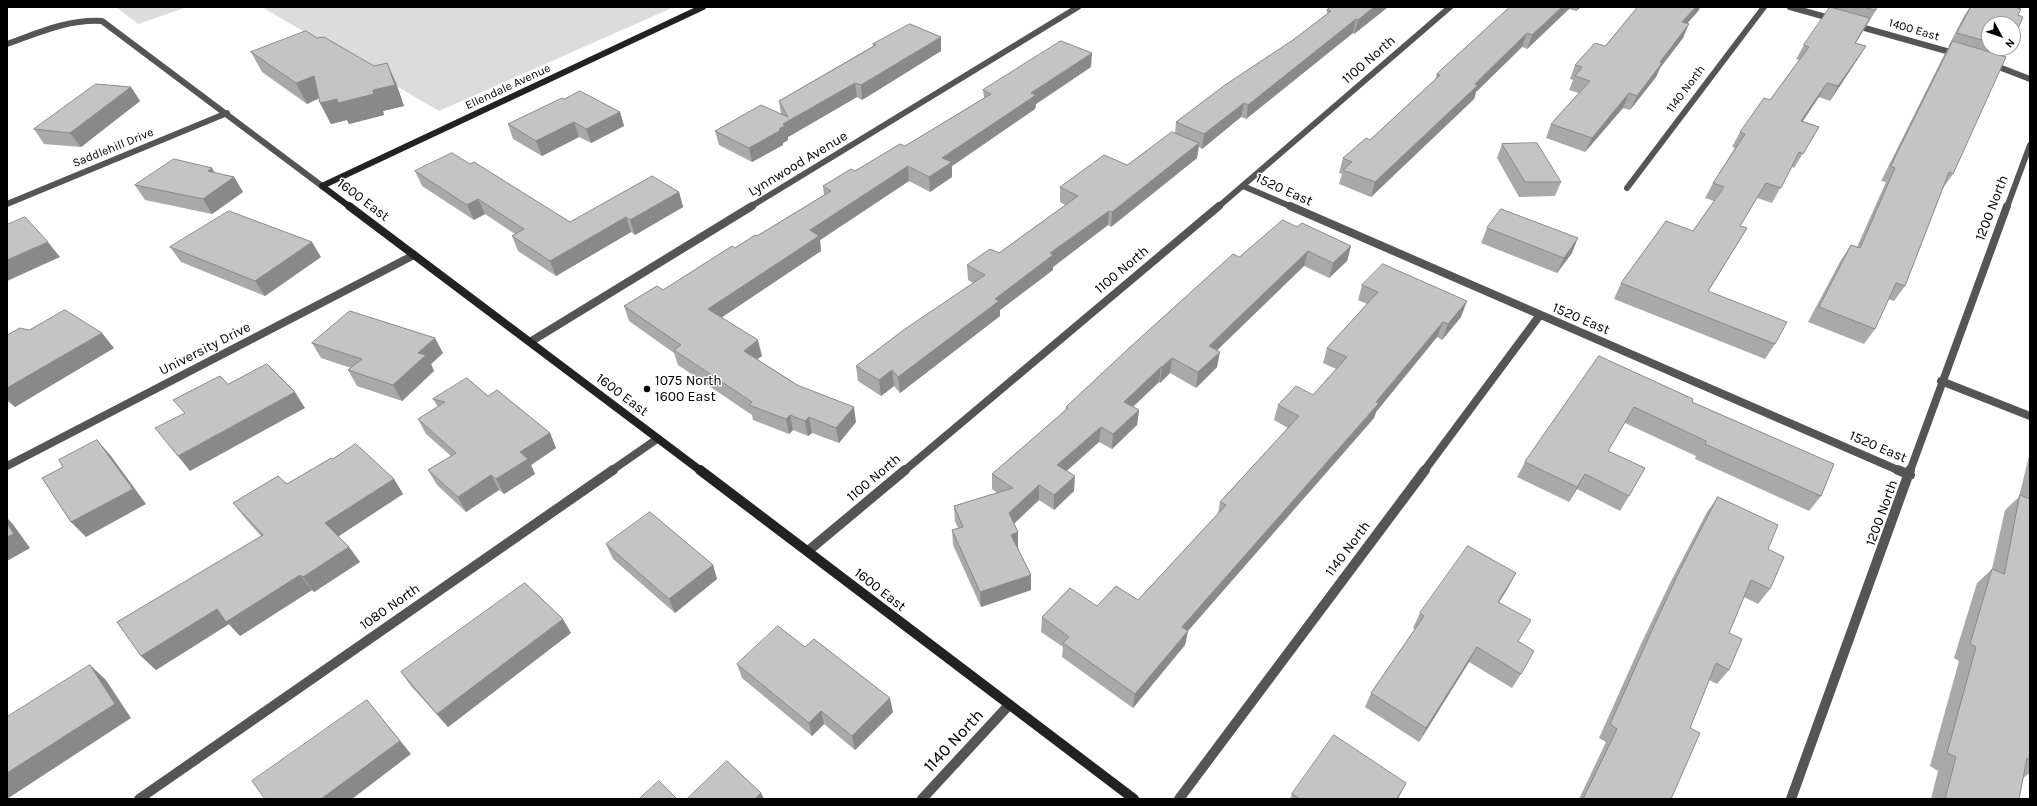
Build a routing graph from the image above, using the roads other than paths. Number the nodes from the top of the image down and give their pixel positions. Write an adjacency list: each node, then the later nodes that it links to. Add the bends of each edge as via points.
1 (703, 7): 14 (street, Ellendale Avenue)
2 (1078, 7): 20 (street, Lynnwood Avenue)
3 (1450, 7): 15 (street, 1100 North)
4 (1764, 7): 16 (street, 1140 North)
5 (1790, 7): 6 (street)
6 (1842, 22)
7 (1849, 24): 9 (street, 1400 East)
8 (7, 44): 12 (street, 1600 East, via 70,23 90,19 102,21)
9 (1961, 55)
10 (1983, 61): 11 (street)
11 (2030, 79)
12 (227, 113): 14 (street, 1600 East); 17 (street, Saddlehill Drive)
13 (2030, 145): 21 (street, 1200 North)
14 (322, 186): 18 (street, 1600 East)
15 (1242, 186): 19 (street, 1520 East); 26 (street, 1100 North)
16 (1627, 188)
17 (7, 204)
18 (414, 256): 20 (street, 1600 East); 24 (street, University Drive)
19 (1540, 315): 25 (street, 1520 East); 31 (street, 1140 North)
20 (530, 342): 23 (street, 1600 East)
21 (1941, 381): 22 (street); 25 (street, 1200 North)
22 (2030, 416)
23 (658, 438): 26 (street, 1600 East); 28 (street, 1080 North)
24 (7, 466)
25 (1910, 475): 32 (street, 1200 North)
26 (808, 551): 27 (street, 1600 East)
27 (1009, 706): 29 (street, 1140 North); 30 (street, 1600 East)
28 (139, 799)
29 (922, 799)
30 (1134, 799)
31 (1179, 799)
32 (1791, 799)

